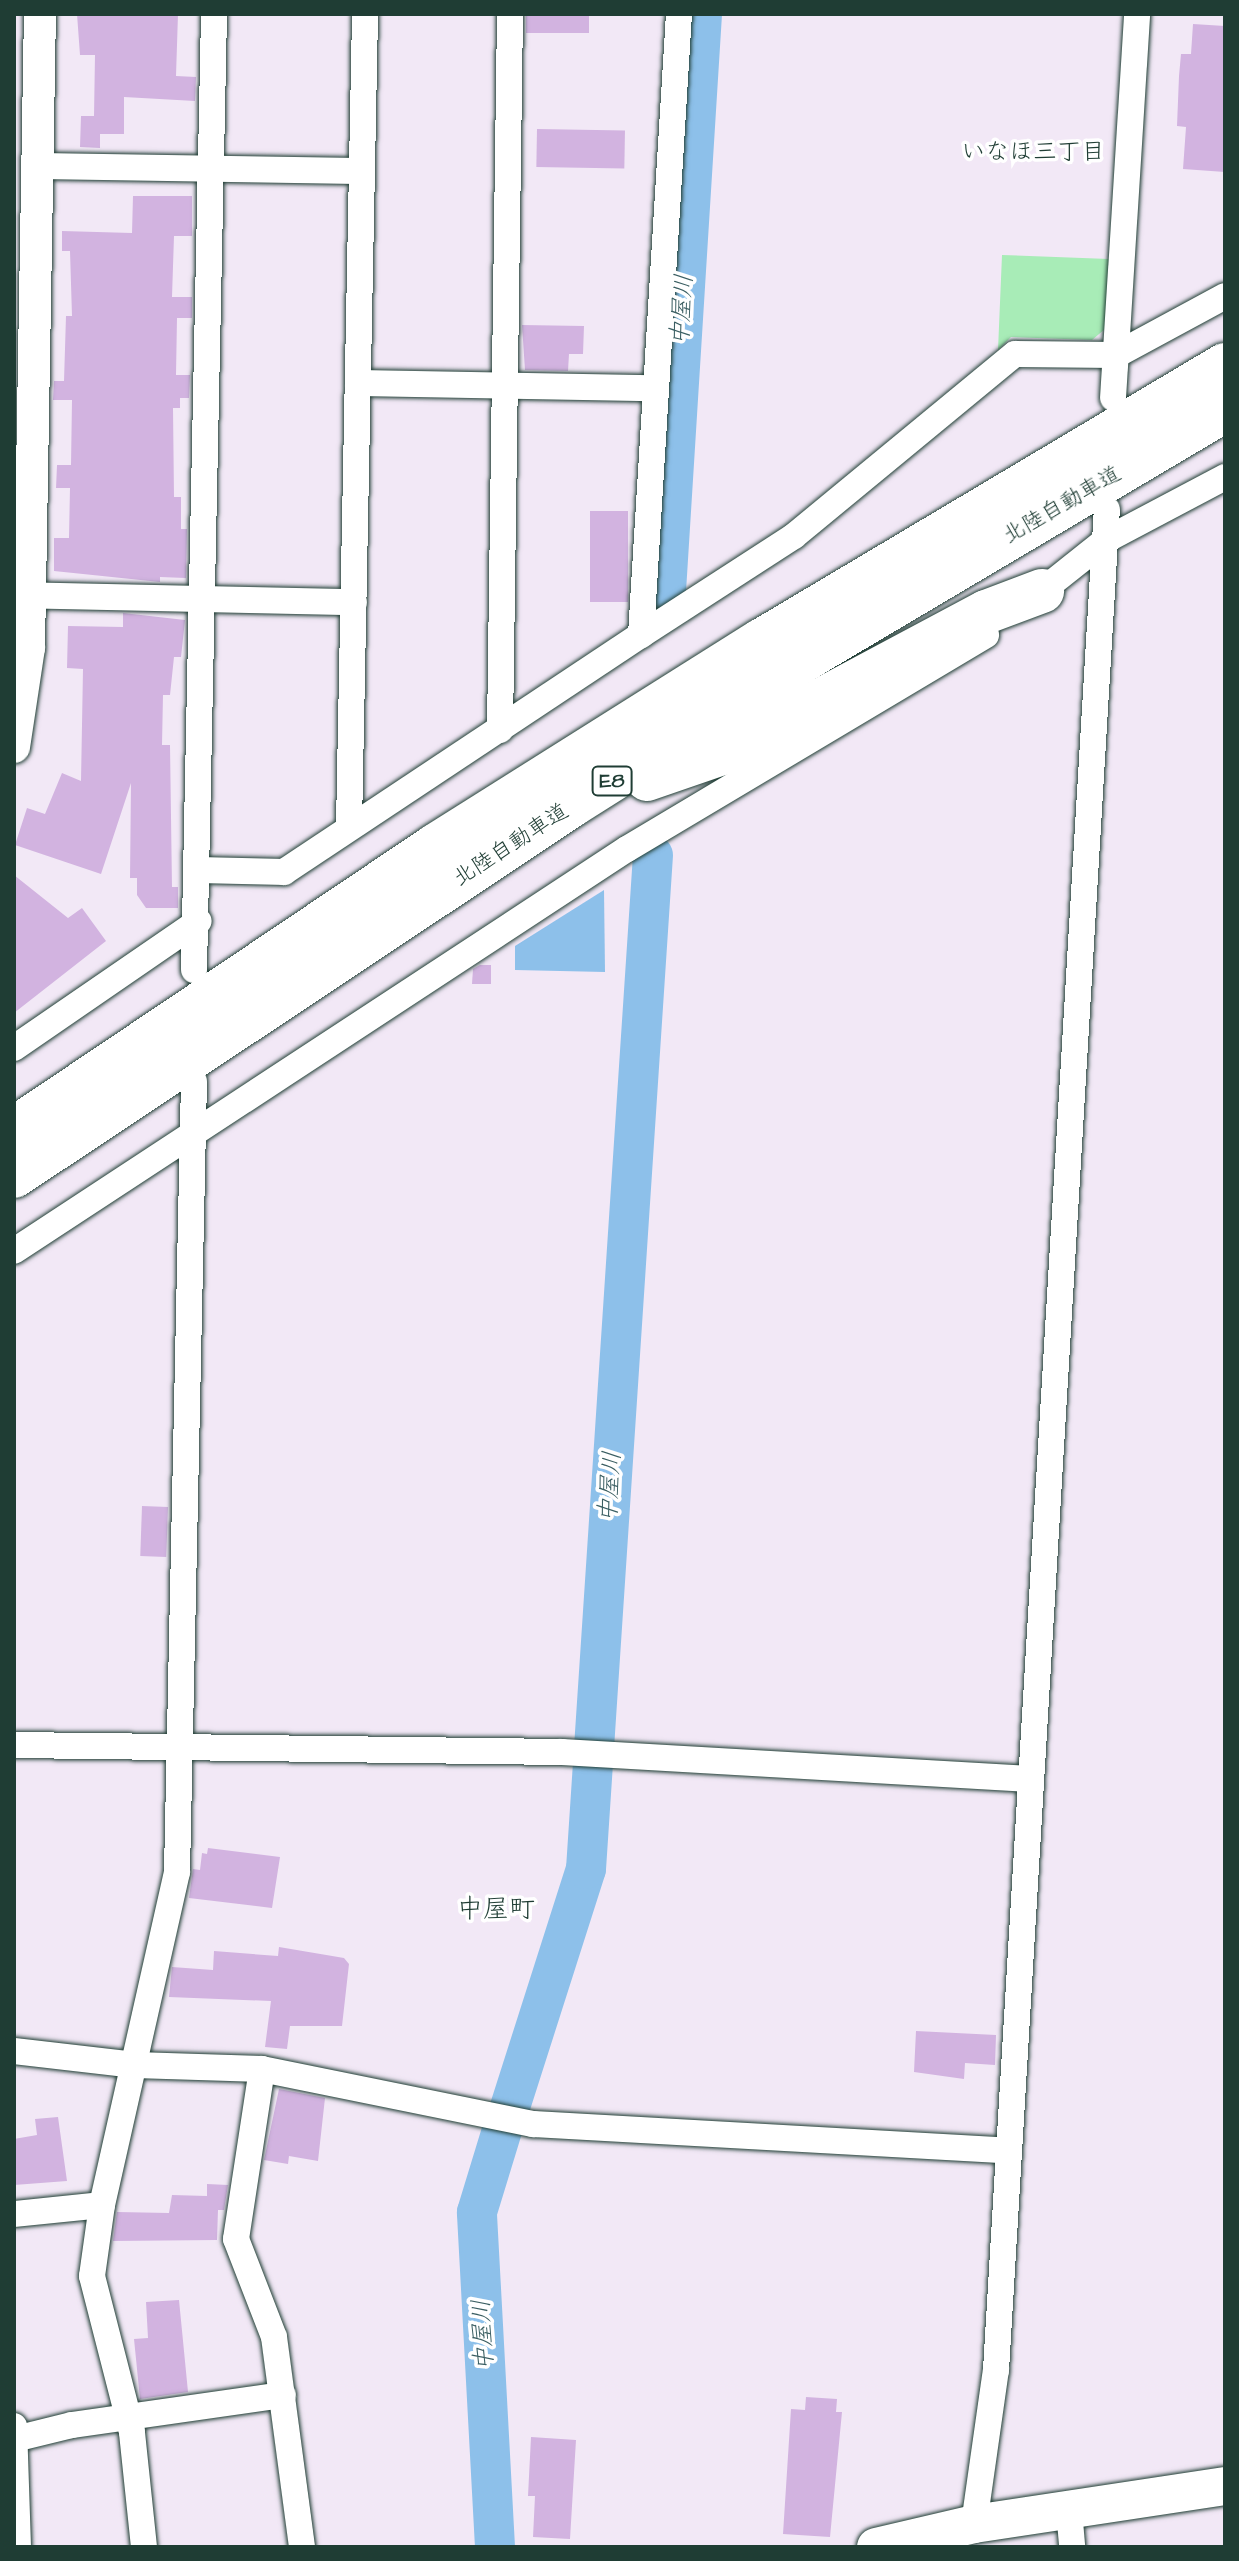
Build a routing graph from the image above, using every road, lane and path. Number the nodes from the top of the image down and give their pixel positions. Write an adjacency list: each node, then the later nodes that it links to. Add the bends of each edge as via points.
1 (40, 14): 7 (street)
2 (214, 14): 8 (street)
3 (365, 14): 9 (street)
4 (510, 14): 15 (street)
5 (679, 14): 16 (street)
6 (1137, 14): 12 (street)
7 (37, 166): 8 (street); 11 (street)
8 (212, 169): 9 (street); 26 (street)
9 (361, 171): 14 (street)
10 (1225, 296): 12 (street)
11 (24, 329): 25 (street)
12 (1116, 355): 17 (street); 28 (street, via 1015,354 794,536)
13 (1225, 365): 38 (highway, 北陸自動車道 / E8, via 709,674 422,855)
14 (358, 383): 15 (street); 27 (street)
15 (503, 385): 16 (street); 29 (street)
16 (654, 388): 28 (street)
17 (1113, 398)
18 (1225, 410): 23 (highway, 北陸自動車道 / E8)
19 (1225, 424): 23 (highway, via 1080,506)
20 (1225, 477): 22 (street)
21 (1107, 509): 22 (street)
22 (1106, 540): 24 (street); 44 (street)
23 (988, 549): 31 (highway, 北陸自動車道 / E8)
24 (1042, 591): 31 (highway, via 986,612 722,753); 39 (street, via 991,632 627,849)
25 (22, 595): 26 (street); 30 (street, via 24,700)
26 (205, 599): 27 (street); 33 (street)
27 (354, 602): 32 (street)
28 (641, 635): 29 (street)
29 (500, 730): 32 (street)
30 (14, 747)
31 (572, 805): 40 (highway, 北陸自動車道 / E8)
32 (349, 826): 33 (street, via 284,872)
33 (200, 870): 34 (street)
34 (199, 921): 35 (street); 36 (street)
35 (194, 970)
36 (14, 1048)
37 (194, 1081): 39 (street)
38 (14, 1129)
39 (194, 1133): 41 (street); 43 (street)
40 (14, 1176)
41 (14, 1251)
42 (14, 1745): 43 (street)
43 (180, 1746): 44 (street, via 562,1752); 46 (street, via 177,1872)
44 (1030, 1779): 48 (street)
45 (14, 2051): 46 (street)
46 (135, 2065): 47 (street); 49 (street)
47 (262, 2069): 48 (street, via 533,2124); 51 (street, via 236,2239 274,2337)
48 (1005, 2150): 57 (street, via 996,2370)
49 (102, 2205): 50 (street); 52 (street, via 92,2276)
50 (14, 2214)
51 (283, 2395): 52 (street); 60 (street)
52 (129, 2419): 54 (street); 59 (street)
53 (14, 2426): 54 (street)
54 (15, 2439): 58 (street)
55 (1225, 2486): 56 (main road)
56 (1069, 2510): 57 (main road); 62 (street)
57 (963, 2533): 61 (main road)
58 (18, 2547)
59 (144, 2547)
60 (302, 2547)
61 (876, 2547)
62 (1072, 2547)

